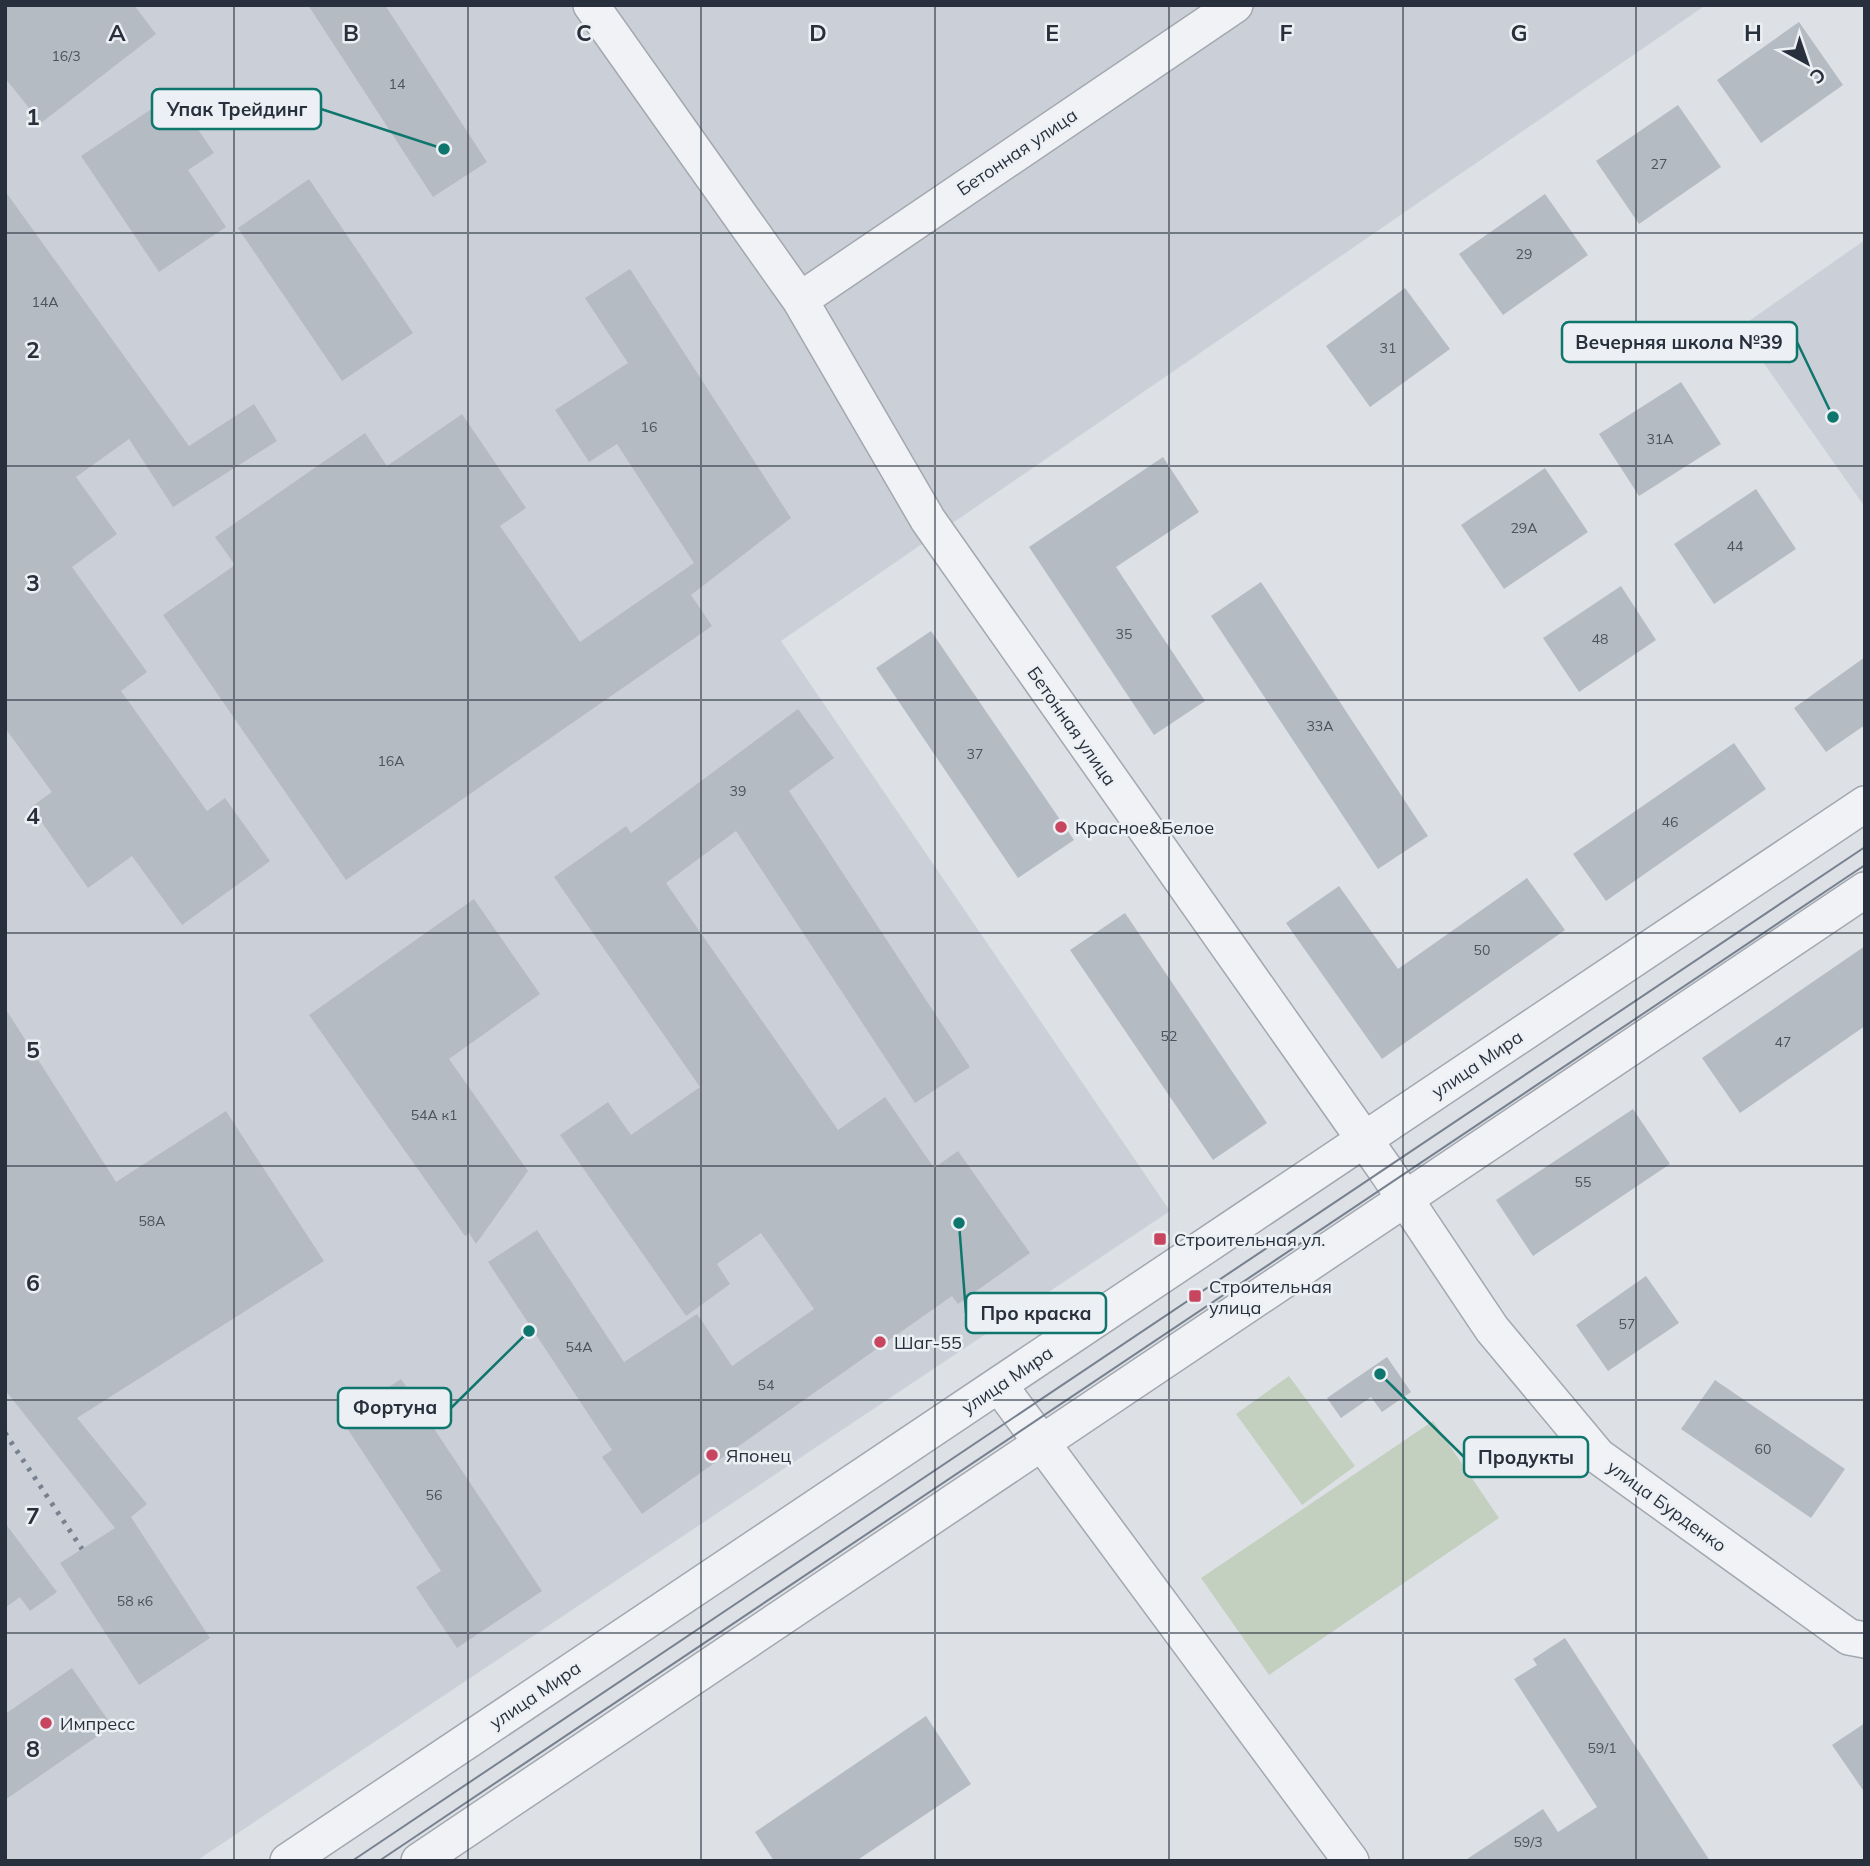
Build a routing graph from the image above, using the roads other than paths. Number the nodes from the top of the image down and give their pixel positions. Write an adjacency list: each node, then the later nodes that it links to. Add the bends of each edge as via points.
1 (591, 5): 3 (street, Бетонная улица)
2 (1235, 5): 3 (street, Бетонная улица)
3 (800, 300): 6 (street, Бетонная улица, via 928,520)
4 (1865, 804): 6 (street, улица Мира)
5 (1865, 890): 7 (street)
6 (1363, 1140): 7 (street, Бетонная улица); 8 (street, улица Мира)
7 (1404, 1200): 9 (street); 10 (street, улица Бурденко, via 1493,1329 1598,1456 1849,1637)
8 (999, 1385): 9 (street); 11 (street, улица Мира)
9 (1042, 1442): 12 (street); 13 (street)
10 (1865, 1640)
11 (288, 1861)
12 (419, 1861)
13 (1351, 1861)

